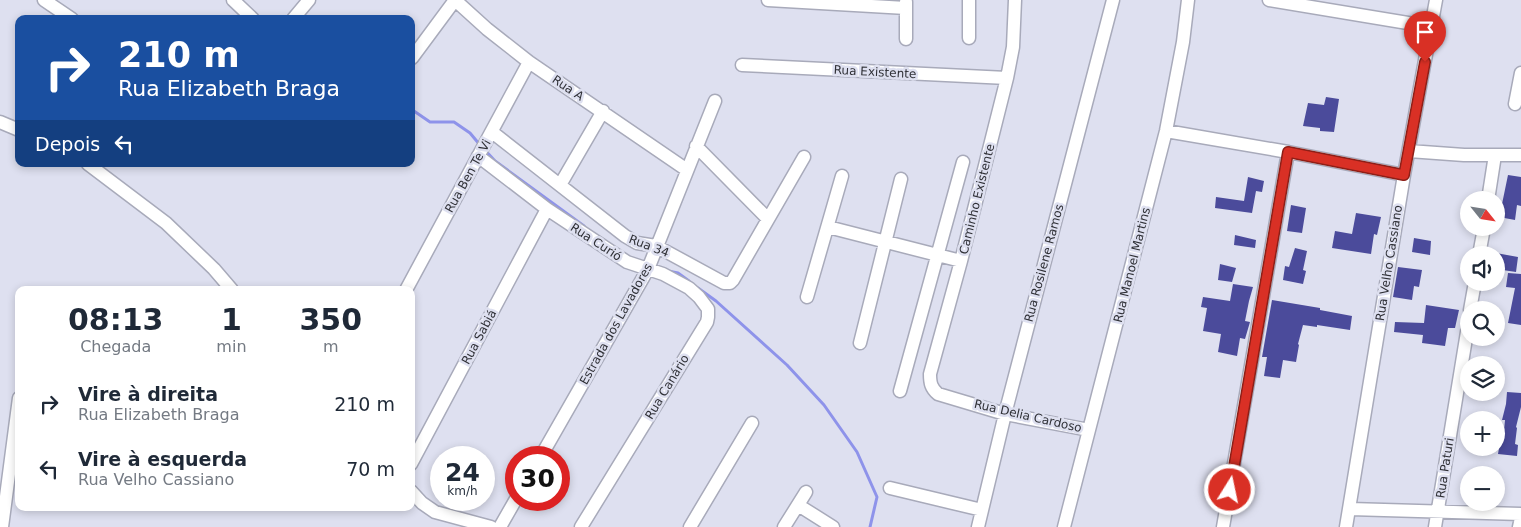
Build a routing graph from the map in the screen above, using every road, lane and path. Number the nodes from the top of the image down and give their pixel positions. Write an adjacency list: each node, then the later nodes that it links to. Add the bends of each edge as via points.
1 (44, 0): 13 (street)
2 (233, 0): 14 (street)
3 (309, 0): 15 (street)
4 (455, 0): 19 (street); 20 (street, Rua A)
5 (768, 0): 12 (street)
6 (969, 0): 17 (street)
7 (1015, 0): 23 (street, Caminho Existente, via 1013,47)
8 (1113, 0): 61 (street, Rua Rosilene Ramos)
9 (1188, 0): 29 (street, Rua Manoel Martins)
10 (1269, 0): 16 (street)
11 (1436, 0): 16 (street, Rua Velho Cassiano)
12 (906, 4): 18 (street)
13 (59, 15)
14 (250, 15)
15 (296, 15)
16 (1432, 27): 32 (street, Rua Velho Cassiano)
17 (969, 38)
18 (906, 39)
19 (415, 54)
20 (529, 62): 26 (street, Rua A); 30 (street, Rua Ben Te Vi)
21 (742, 65): 23 (street, Rua Existente)
22 (1521, 73): 25 (street)
23 (1007, 78): 52 (street, Caminho Existente)
24 (714, 101): 31 (street, Estrada dos Lavadores)
25 (1516, 104)
26 (603, 111): 40 (street, Rua A); 44 (street)
27 (0, 122): 28 (street)
28 (15, 128)
29 (1166, 131): 33 (street); 64 (street, Rua Manoel Martins)
30 (490, 136): 34 (street, Rua Ben Te Vi); 44 (street, Rua 34)
31 (696, 146): 40 (street, Estrada dos Lavadores); 47 (street)
32 (1409, 151): 35 (street); 41 (street, Rua Velho Cassiano)
33 (1288, 152): 41 (street); 87 (street)
34 (479, 154): 46 (street); 55 (street, Rua Ben Te Vi)
35 (1495, 155): 36 (street); 45 (street)
36 (1521, 155)
37 (804, 157): 47 (street, Rua 34)
38 (963, 162): 51 (street)
39 (92, 167): 54 (street, via 166,223)
40 (686, 170): 50 (street, Estrada dos Lavadores)
41 (1404, 175): 72 (street, Rua Velho Cassiano)
42 (842, 176): 48 (street)
43 (901, 178): 49 (street)
44 (560, 185): 50 (street, Rua 34, via 625,236)
45 (1489, 191)
46 (547, 209): 53 (street, Rua Curió, via 630,264); 66 (street, Rua Sabiá)
47 (768, 219): 50 (street, Rua 34, via 733,280 727,284)
48 (828, 227): 49 (street); 56 (street)
49 (885, 242): 51 (street); 57 (street)
50 (655, 250): 53 (street, Estrada dos Lavadores)
51 (937, 255): 52 (street); 59 (street)
52 (961, 261): 60 (street, Caminho Existente, via 930,374 932,389)
53 (648, 268): 65 (street, Estrada dos Lavadores); 81 (street, Rua Canário, via 689,288 706,305 708,317)
54 (229, 286)
55 (408, 286)
56 (807, 297)
57 (860, 343)
58 (1465, 346): 75 (street, Rua Paturi)
59 (900, 391)
60 (938, 394): 61 (street, Rua Delia Cardoso)
61 (1005, 414): 64 (street, Rua Delia Cardoso); 73 (street, Rua Rosilene Ramos)
62 (15, 419): 67 (street)
63 (752, 423): 82 (street)
64 (1089, 430): 86 (street, Rua Manoel Martins)
65 (547, 446)
66 (415, 456)
67 (4, 475): 78 (street)
68 (890, 488): 73 (street)
69 (806, 492): 71 (street)
70 (415, 495): 79 (street, via 435,512)
71 (798, 505): 83 (street); 84 (street)
72 (1350, 509): 75 (street); 88 (street, Rua Velho Cassiano)
73 (982, 510): 85 (street, Rua Rosilene Ramos)
74 (509, 511): 80 (street)
75 (1438, 512): 76 (street); 89 (street, Rua Paturi)
76 (1521, 514)
77 (1521, 518): 90 (street)
78 (2, 527)
79 (491, 527)
80 (500, 527)
81 (581, 527)
82 (690, 527)
83 (784, 527)
84 (833, 527)
85 (978, 527)
86 (1064, 527)
87 (1223, 527)
88 (1346, 527)
89 (1435, 527)
90 (1519, 527)

